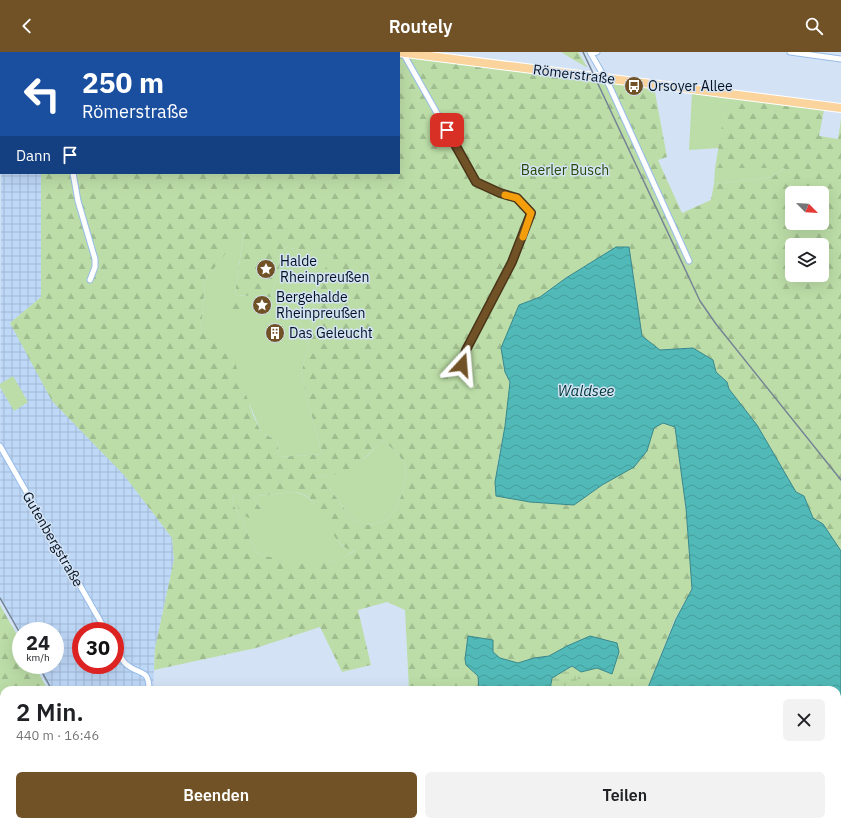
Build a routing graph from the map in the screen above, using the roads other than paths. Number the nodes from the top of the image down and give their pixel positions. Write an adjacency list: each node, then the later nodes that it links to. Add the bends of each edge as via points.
1 (398, 52): 2 (main road, Römerstraße)
2 (403, 52): 7 (main road, Römerstraße); 12 (street, via 476,182 517,198 531,213 516,253 466,350)
3 (597, 52): 5 (street)
4 (790, 52): 6 (street)
5 (590, 53): 7 (street)
6 (841, 59)
7 (603, 77): 8 (main road, Römerstraße); 10 (street, via 609,85)
8 (841, 108)
9 (73, 174): 11 (street, via 95,260)
10 (689, 261)
11 (90, 280)
12 (462, 365)
13 (0, 446): 14 (street, Gutenbergstraße)
14 (101, 622)
15 (124, 661): 16 (street, via 146,674)
16 (149, 686)

